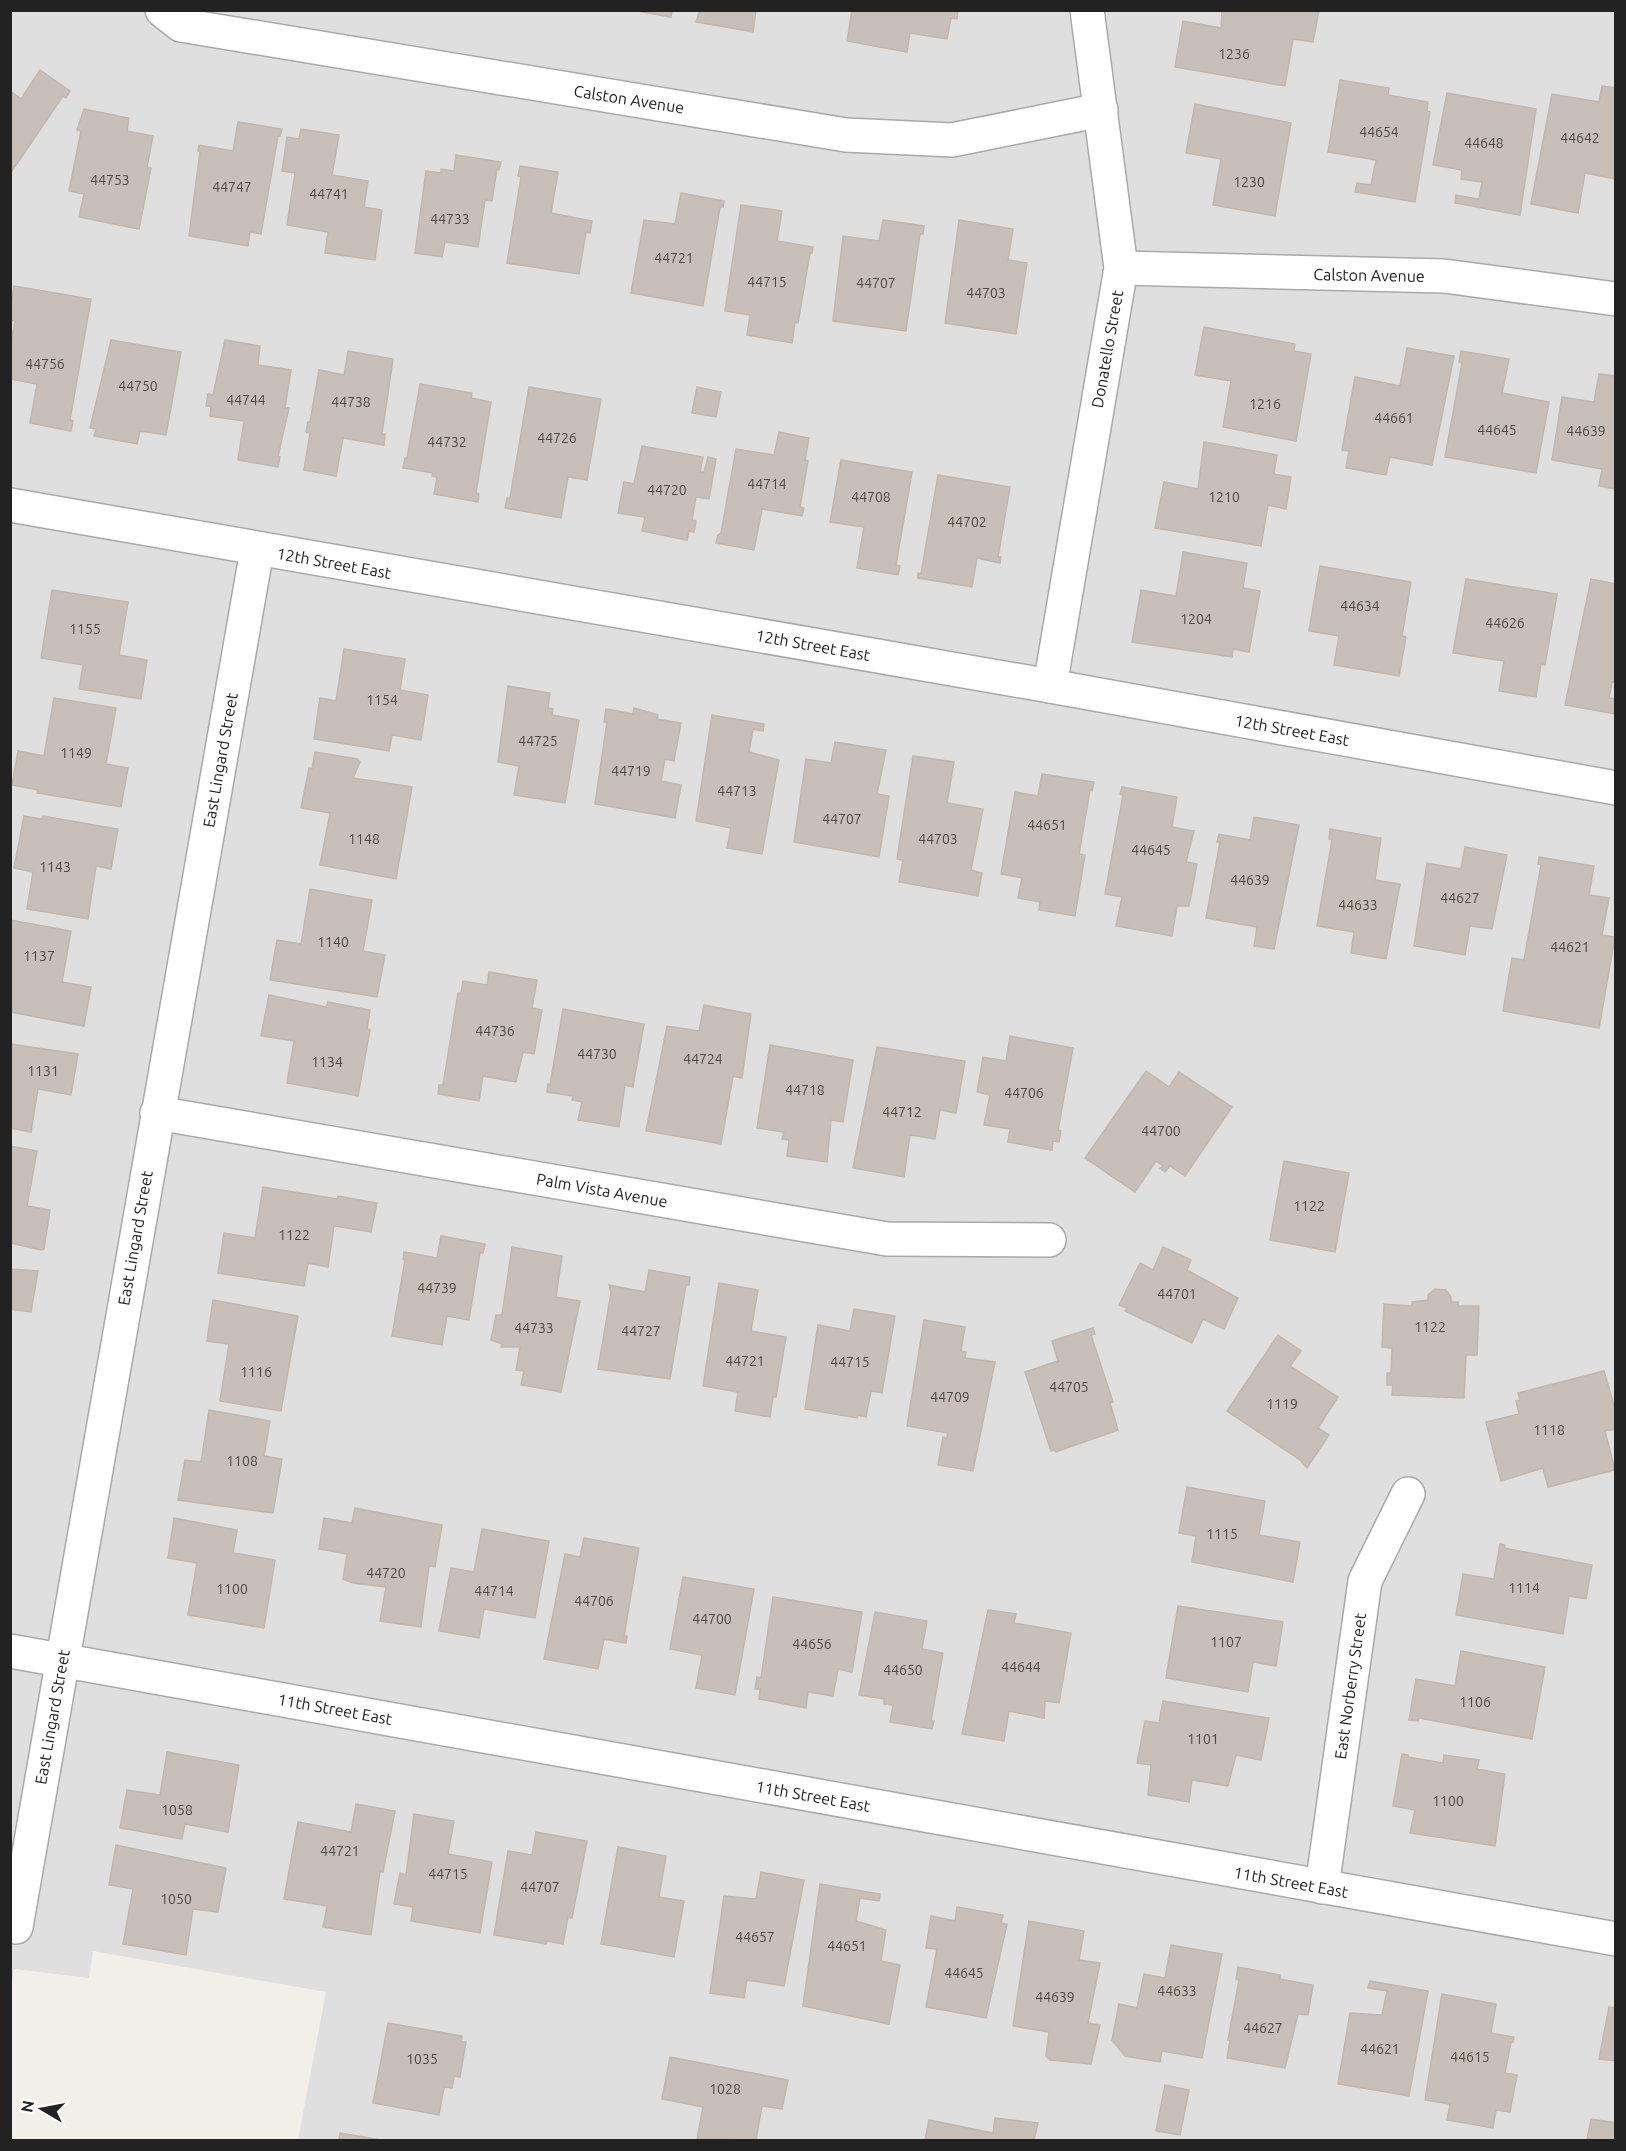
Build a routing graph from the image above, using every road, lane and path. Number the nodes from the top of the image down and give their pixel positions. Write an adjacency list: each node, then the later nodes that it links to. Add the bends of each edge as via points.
1 (162, 10): 3 (street, Calston Avenue, via 181,25 846,135 952,140)
2 (1087, 10): 3 (street, Donatello Street)
3 (1101, 110): 4 (street, Donatello Street)
4 (1121, 268): 5 (street, Calston Avenue, via 1444,276); 8 (street, Donatello Street)
5 (1616, 299)
6 (10, 506): 7 (street, 12th Street East)
7 (257, 550): 8 (street, 12th Street East); 10 (street, East Lingard Street)
8 (1050, 686): 9 (street, 12th Street East)
9 (1616, 788)
10 (157, 1113): 11 (street, Palm Vista Avenue, via 887,1239); 14 (street, East Lingard Street)
11 (1049, 1240)
12 (1408, 1494): 15 (street, East Norberry Street, via 1365,1581)
13 (10, 1651): 14 (street, 11th Street East)
14 (62, 1660): 15 (street, 11th Street East); 16 (street, East Lingard Street)
15 (1322, 1887): 17 (street, 11th Street East)
16 (16, 1928)
17 (1616, 1939)

